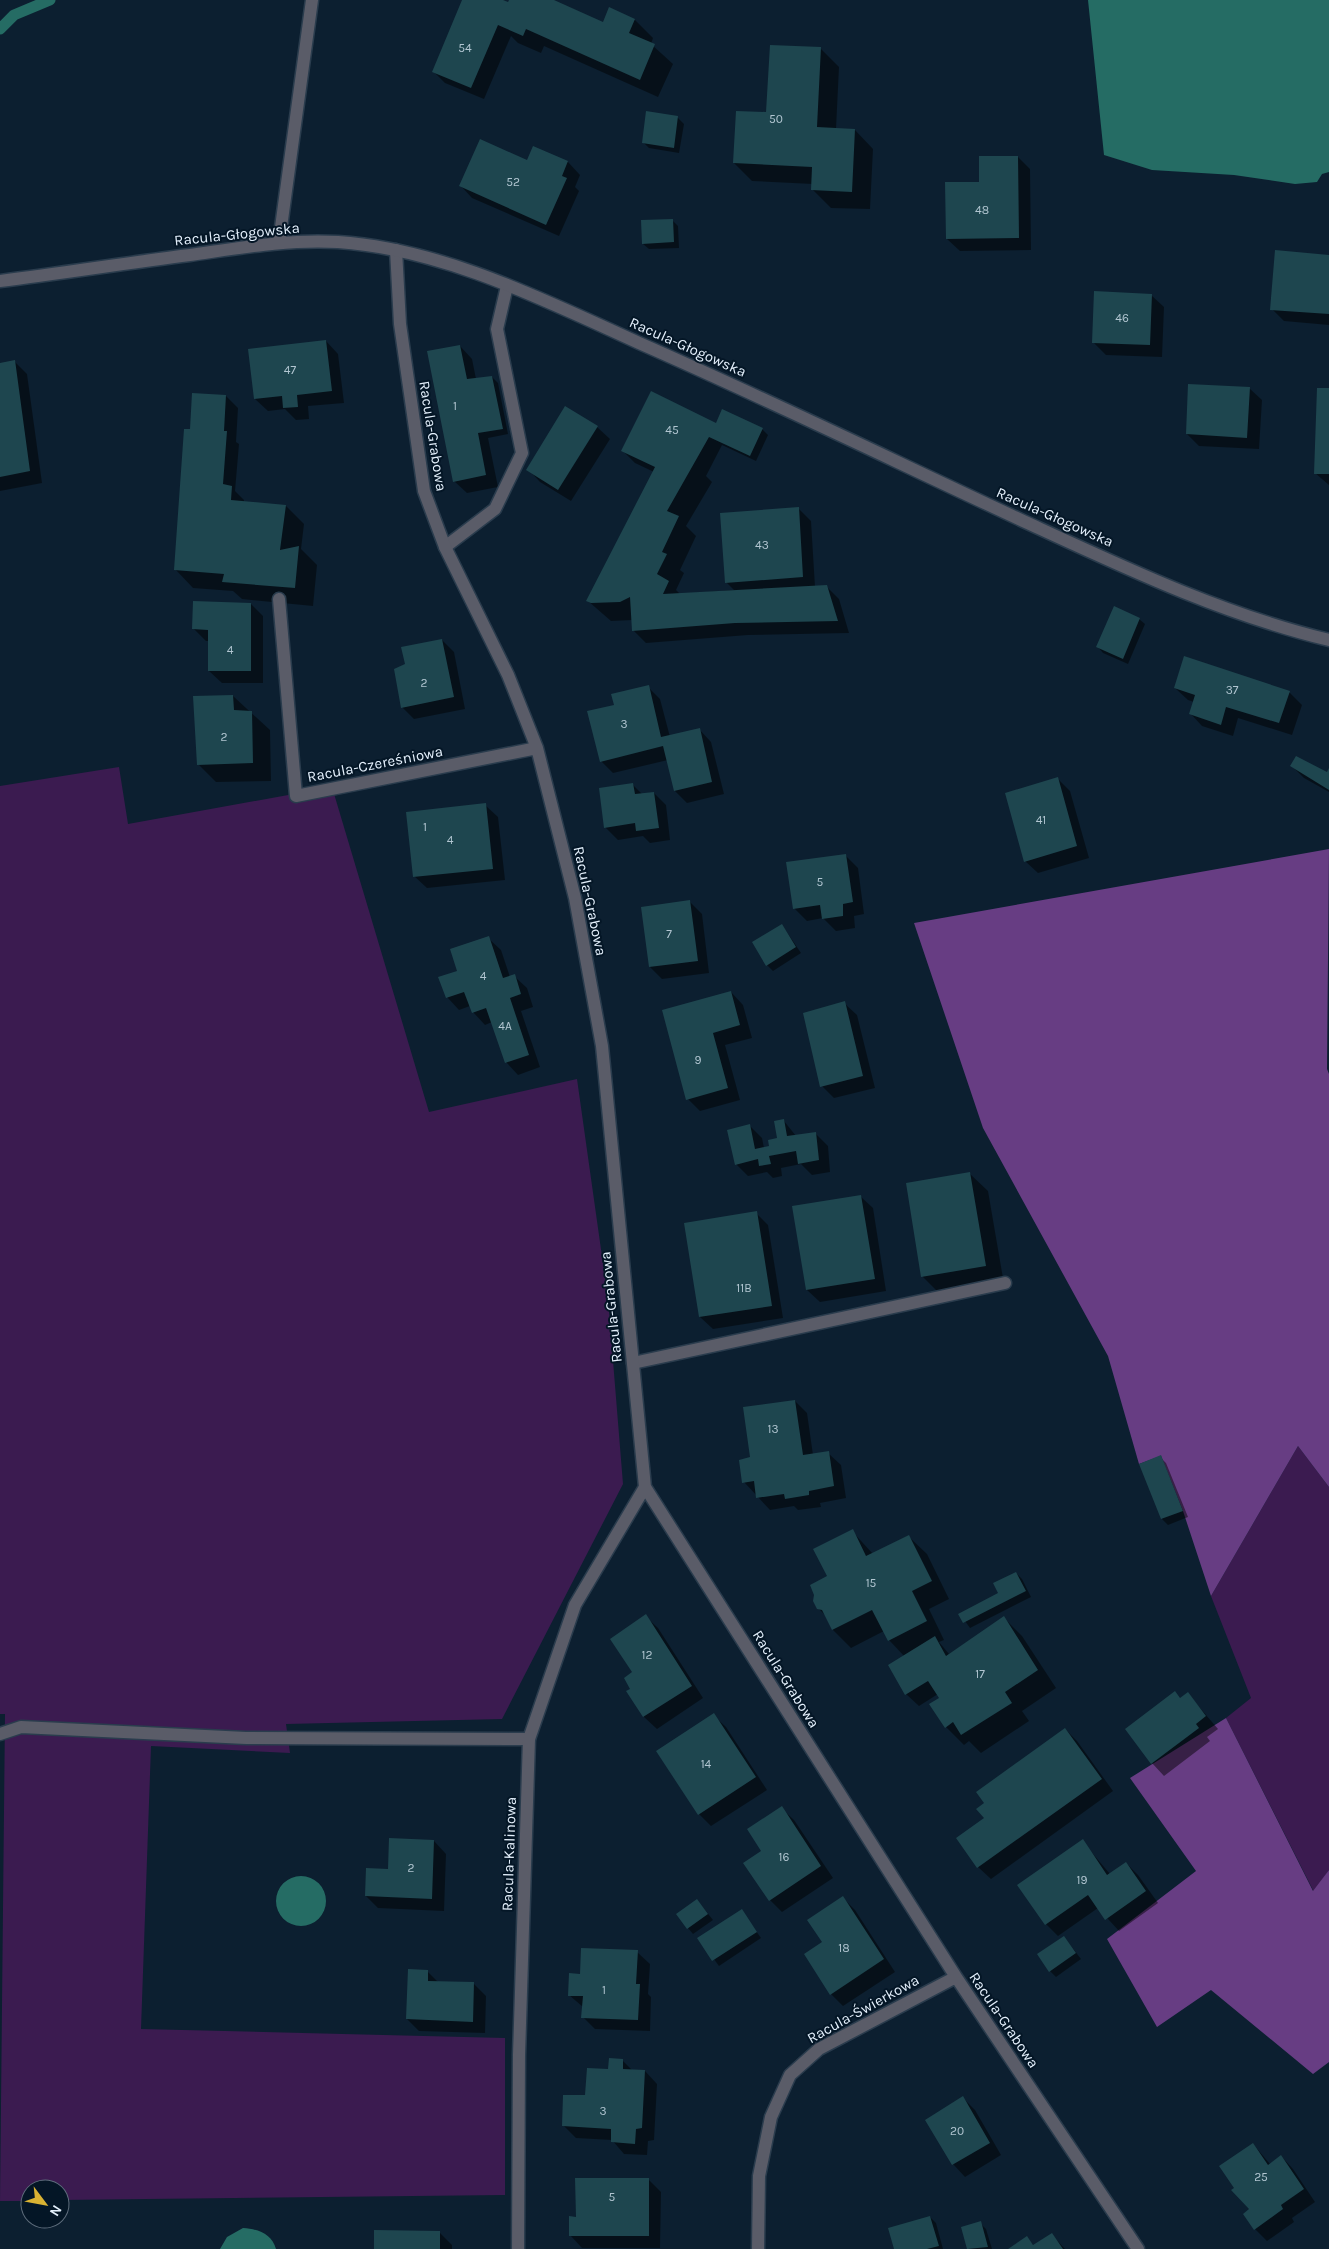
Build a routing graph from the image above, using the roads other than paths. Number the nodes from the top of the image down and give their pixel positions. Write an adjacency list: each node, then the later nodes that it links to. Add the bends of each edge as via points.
1 (312, 0): 2 (street)
2 (279, 242): 3 (street, Racula-Głogowska, via 338,242); 4 (street, Racula-Głogowska)
3 (396, 250): 5 (street, Racula-Głogowska); 6 (street, Racula-Grabowa, via 400,324 424,491)
4 (0, 281)
5 (507, 286): 6 (street, via 497,329 522,454 495,509); 8 (street, Racula-Głogowska, via 655,350 1087,550 1252,617)
6 (445, 547): 9 (street, Racula-Grabowa, via 508,675)
7 (279, 599): 9 (street, Racula-Czereśniowa, via 296,796)
8 (1329, 640)
9 (537, 748): 11 (street, Racula-Grabowa, via 576,898 602,1046)
10 (1005, 1283): 11 (street)
11 (633, 1363): 12 (street, Racula-Grabowa)
12 (645, 1487): 14 (street, Racula-Kalinowa, via 575,1605); 15 (street, Racula-Grabowa)
13 (0, 1734): 14 (street, via 21,1727 246,1738)
14 (529, 1739): 16 (street, Racula-Kalinowa, via 519,2055)
15 (956, 1977): 17 (street, Racula-Świerkowa, via 819,2049 790,2075 771,2117 759,2176); 18 (street, Racula-Grabowa)
16 (518, 2249)
17 (758, 2249)
18 (1138, 2249)

